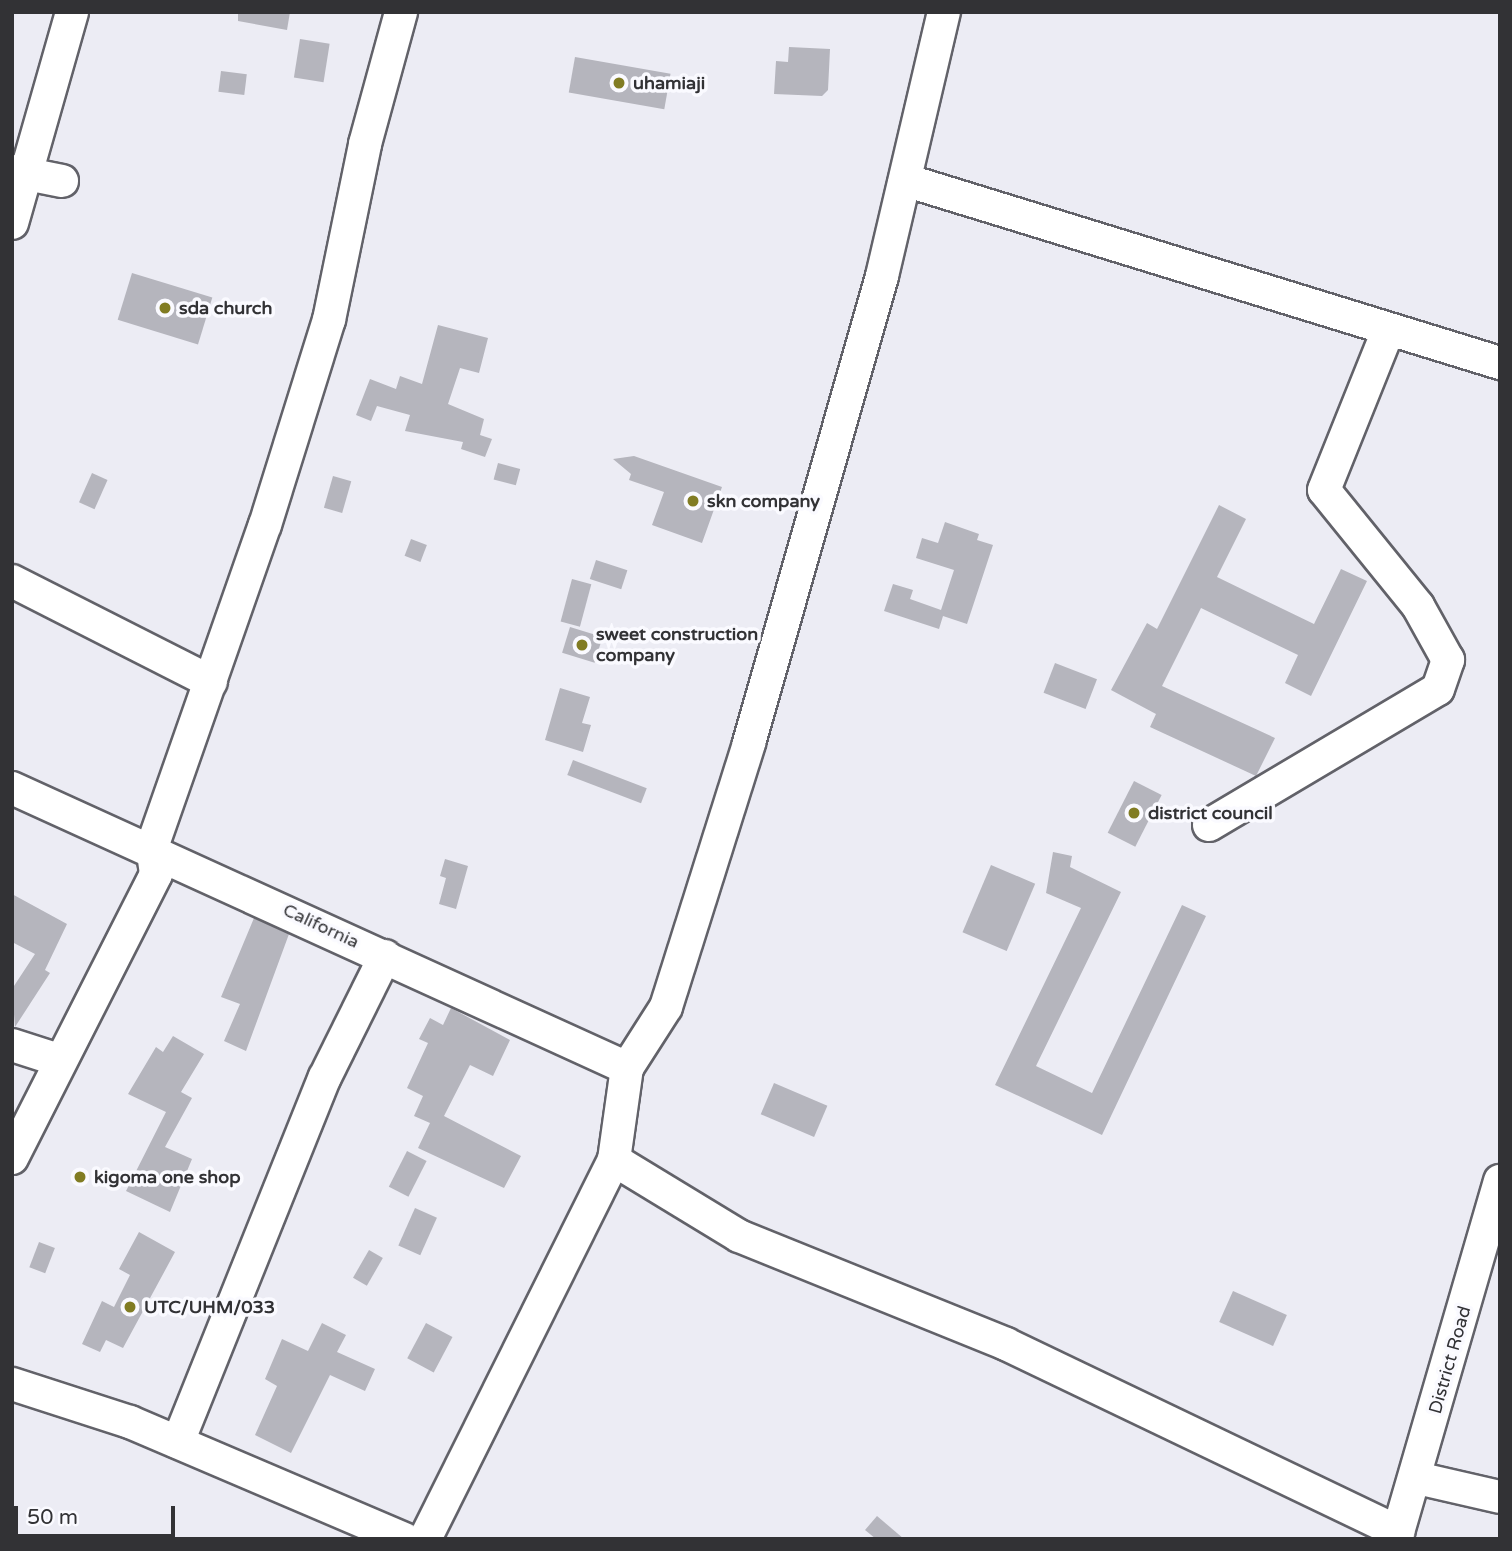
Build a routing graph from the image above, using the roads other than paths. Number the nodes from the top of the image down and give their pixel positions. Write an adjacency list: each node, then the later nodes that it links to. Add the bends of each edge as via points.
1 (72, 12): 4 (street)
2 (401, 12): 11 (street, via 365,145 329,320)
3 (944, 12): 5 (street)
4 (19, 172): 6 (street); 7 (street)
5 (905, 180): 8 (street); 18 (street, via 745,756 666,1007)
6 (62, 181)
7 (12, 223)
8 (1388, 331): 9 (street); 13 (street, via 1324,490 1419,606 1448,660 1438,689)
9 (1500, 363)
10 (12, 581): 11 (street)
11 (211, 682): 14 (street)
12 (12, 788): 14 (street, California)
13 (1209, 825)
14 (152, 847): 15 (street, California); 17 (street, via 156,874)
15 (386, 956): 18 (street, California); 24 (street, via 325,1077)
16 (12, 1045): 17 (street)
17 (59, 1060): 19 (street)
18 (627, 1068): 20 (street)
19 (12, 1158)
20 (614, 1160): 27 (street, via 739,1236 1006,1344); 29 (street)
21 (1500, 1181): 22 (street, District Road)
22 (1492, 1238): 25 (street, District Road)
23 (12, 1384): 24 (street)
24 (178, 1443): 28 (street)
25 (1417, 1478): 26 (street); 27 (street, District Road)
26 (1500, 1497)
27 (1397, 1535)
28 (404, 1539)
29 (425, 1539)

